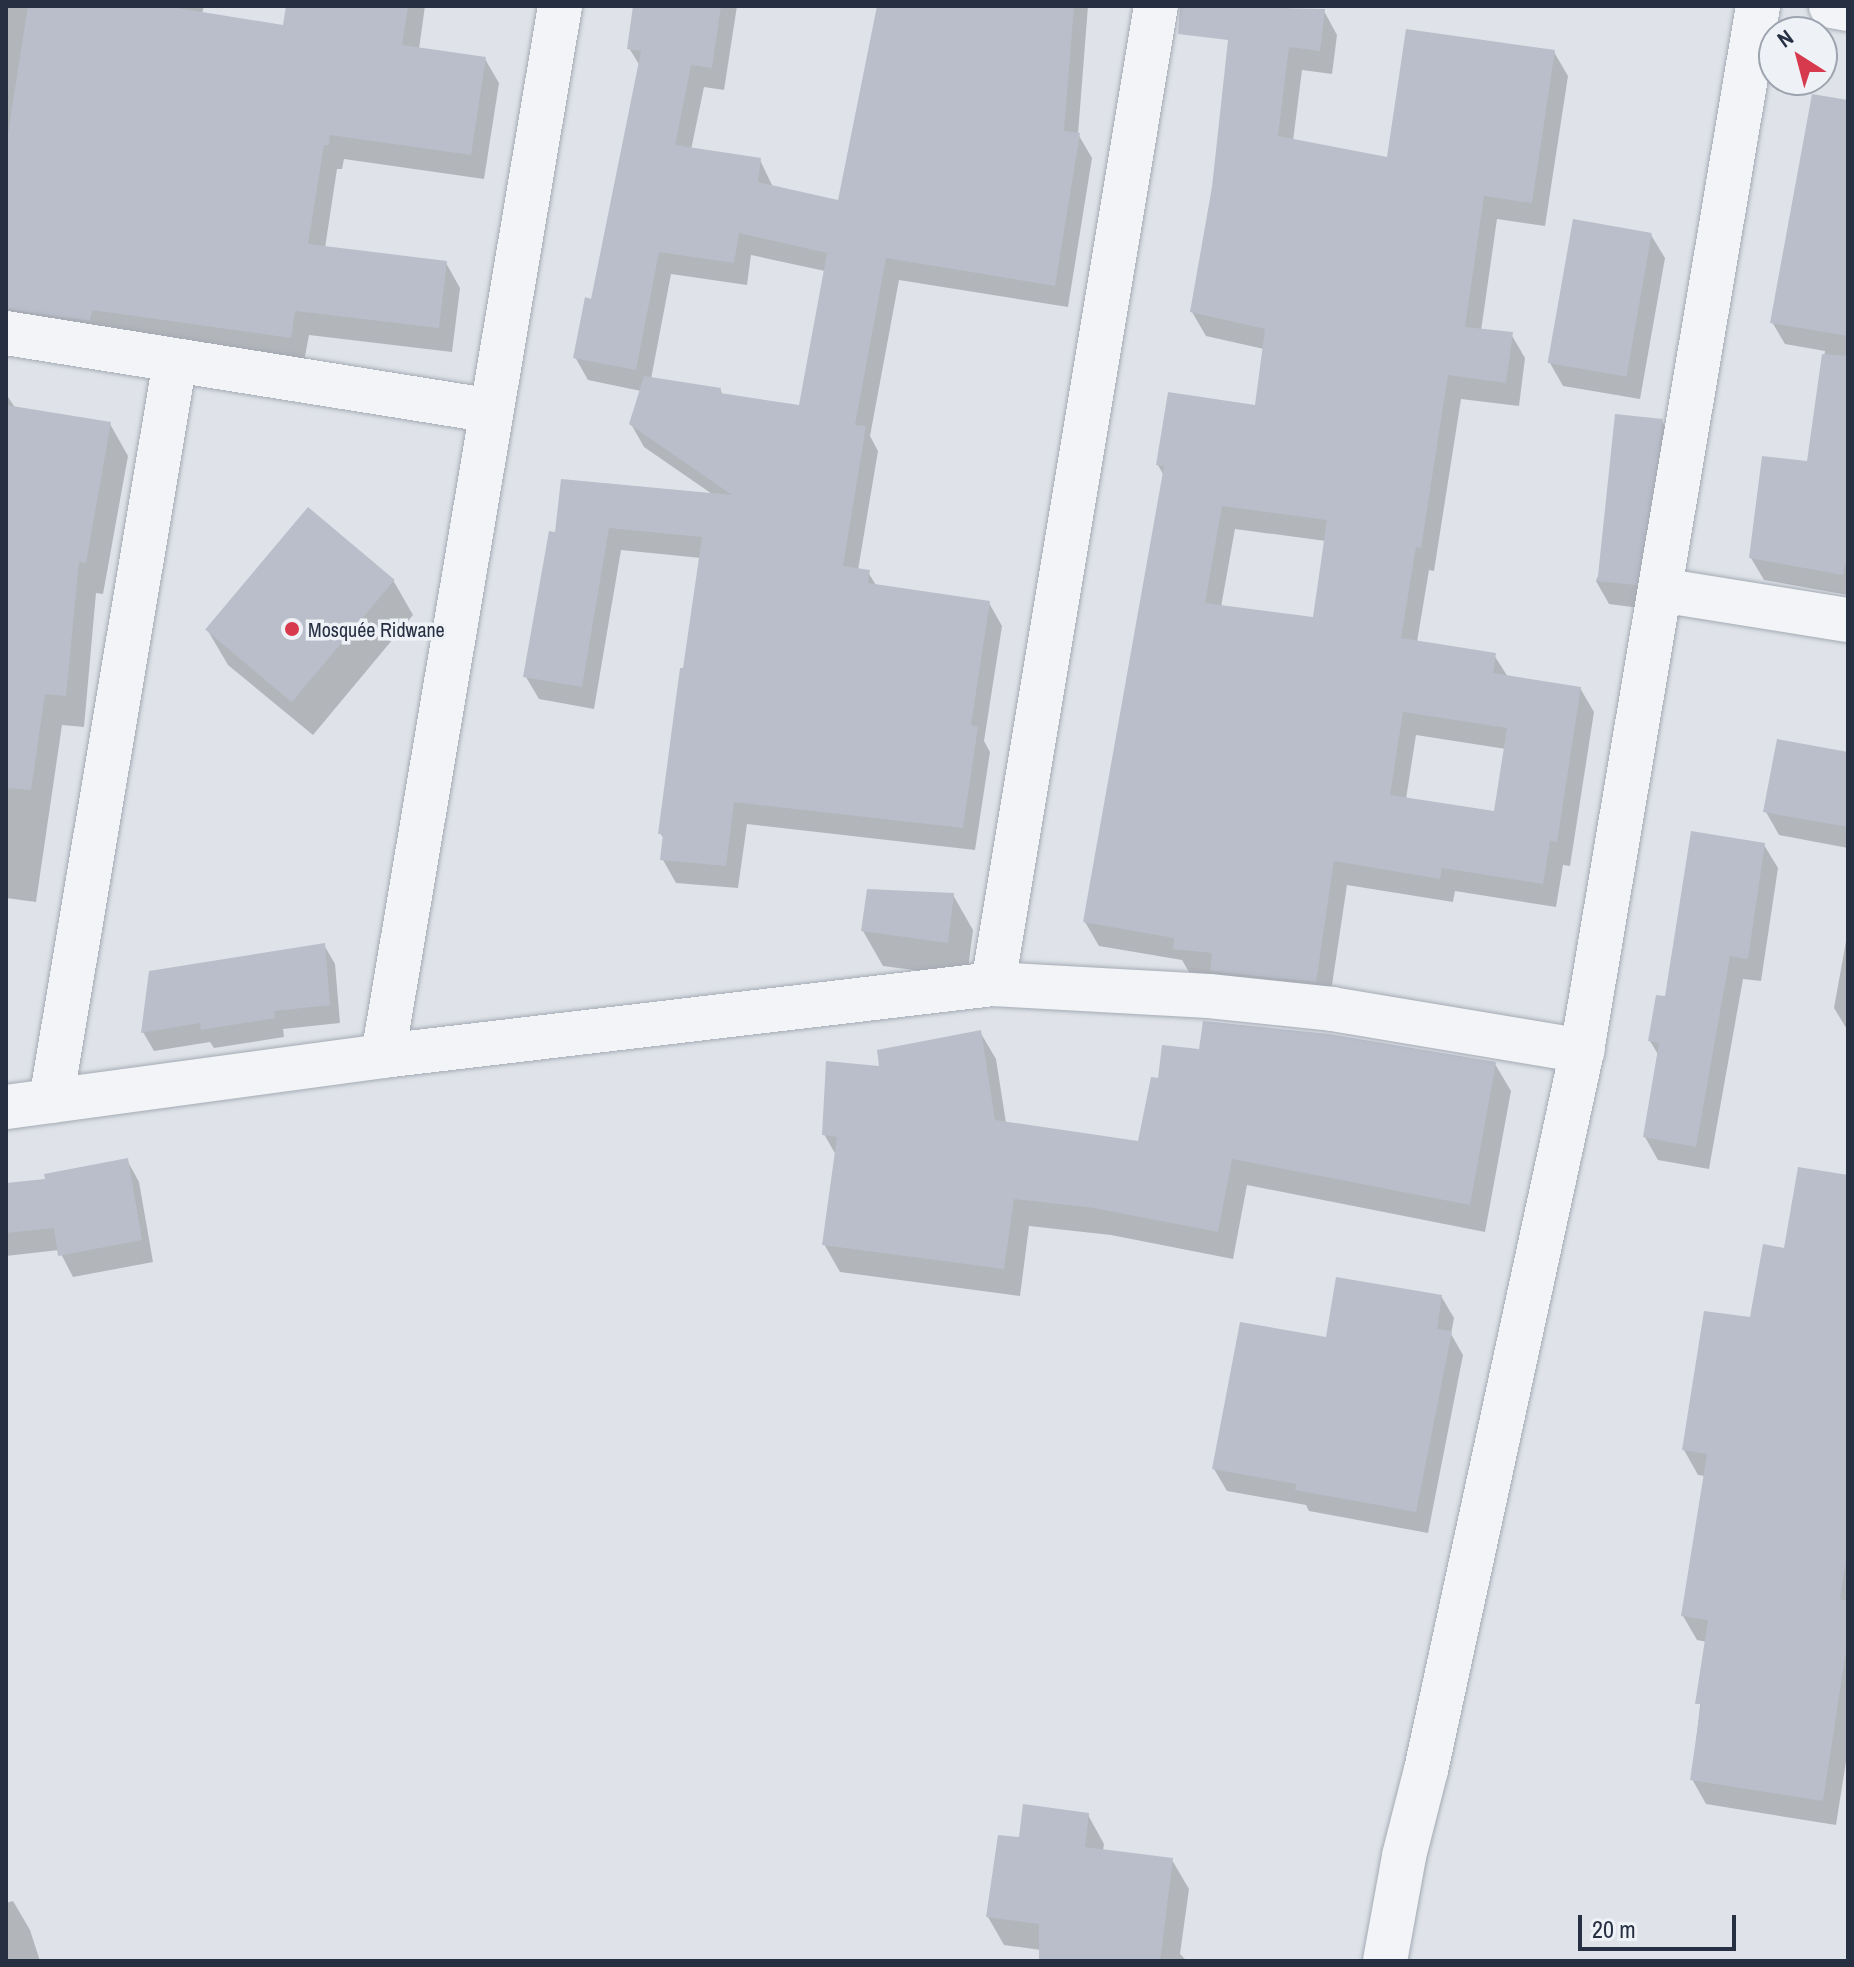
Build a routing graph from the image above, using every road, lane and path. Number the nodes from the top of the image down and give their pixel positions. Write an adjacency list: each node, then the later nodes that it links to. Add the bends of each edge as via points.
1 (560, 6): 8 (street)
2 (1156, 6): 11 (street)
3 (1758, 6): 9 (street)
4 (1831, 6): 5 (street)
5 (1848, 9)
6 (6, 333): 7 (street)
7 (175, 361): 8 (street); 14 (street)
8 (492, 411): 13 (street)
9 (1660, 590): 10 (street); 12 (street)
10 (1848, 620)
11 (993, 984): 12 (street, via 1332,1009); 13 (street)
12 (1582, 1051): 16 (street)
13 (383, 1056): 14 (street)
14 (51, 1101): 15 (street)
15 (6, 1107)
16 (1385, 1961)

